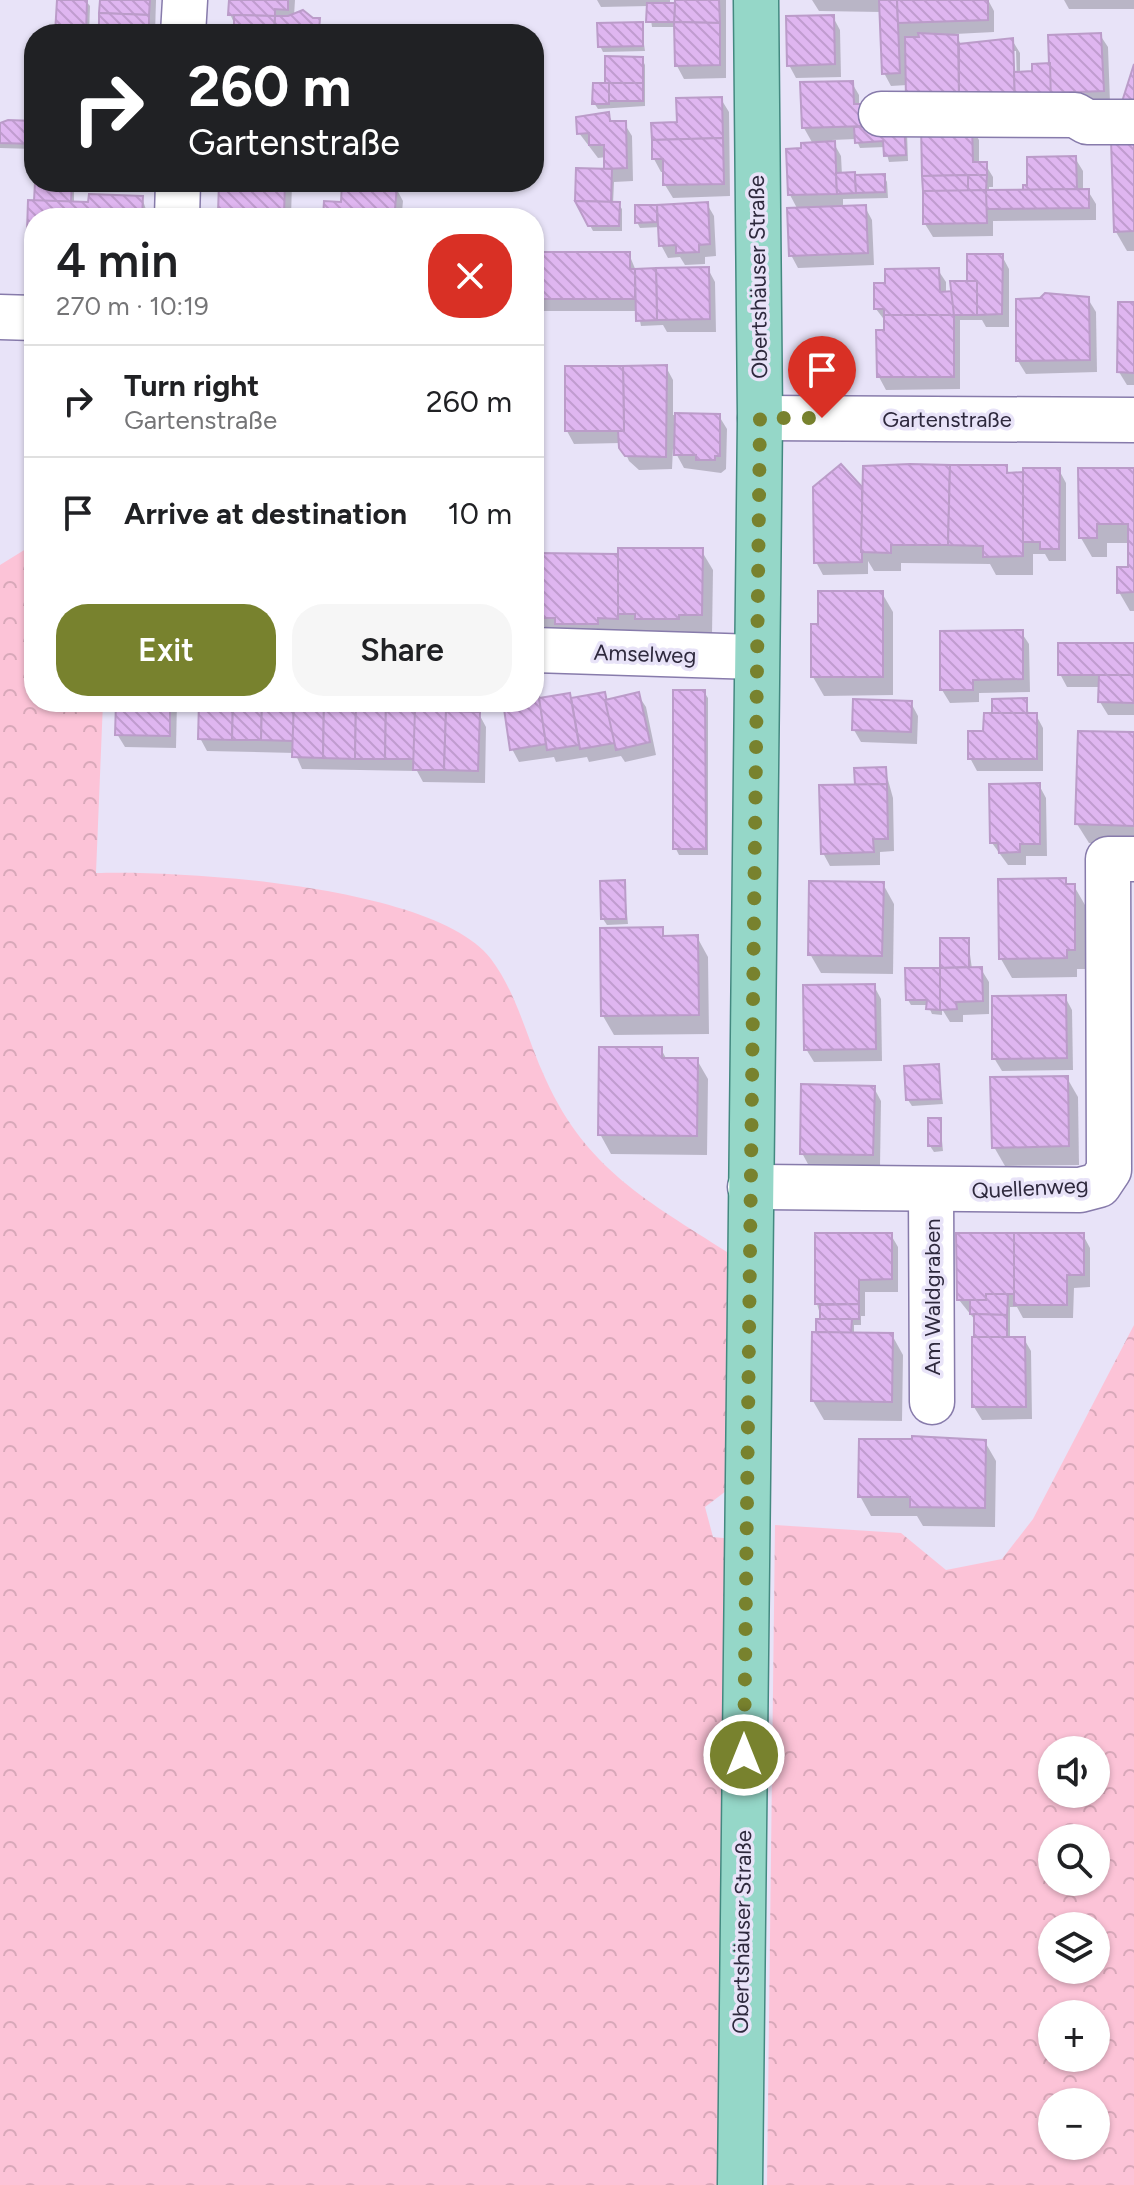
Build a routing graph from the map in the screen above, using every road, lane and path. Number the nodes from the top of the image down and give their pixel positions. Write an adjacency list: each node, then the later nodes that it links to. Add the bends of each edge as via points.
1 (185, 0): 3 (street)
2 (756, 0): 8 (main road, Obertshäuser Straße)
3 (184, 24)
4 (881, 114): 5 (street, via 1075,115 1087,122)
5 (1134, 122)
6 (0, 317): 7 (street)
7 (24, 318)
8 (760, 418): 9 (street, Gartenstraße); 11 (main road, Obertshäuser Straße)
9 (1134, 420)
10 (544, 650): 11 (street, Amselweg)
11 (756, 657): 13 (main road, Obertshäuser Straße)
12 (1121, 859): 14 (street, Quellenweg, via 1106,1178 1080,1190)
13 (750, 1187): 14 (street, Quellenweg); 16 (main road, Obertshäuser Straße)
14 (931, 1191): 15 (street, Am Waldgraben)
15 (932, 1402)
16 (740, 2185)

